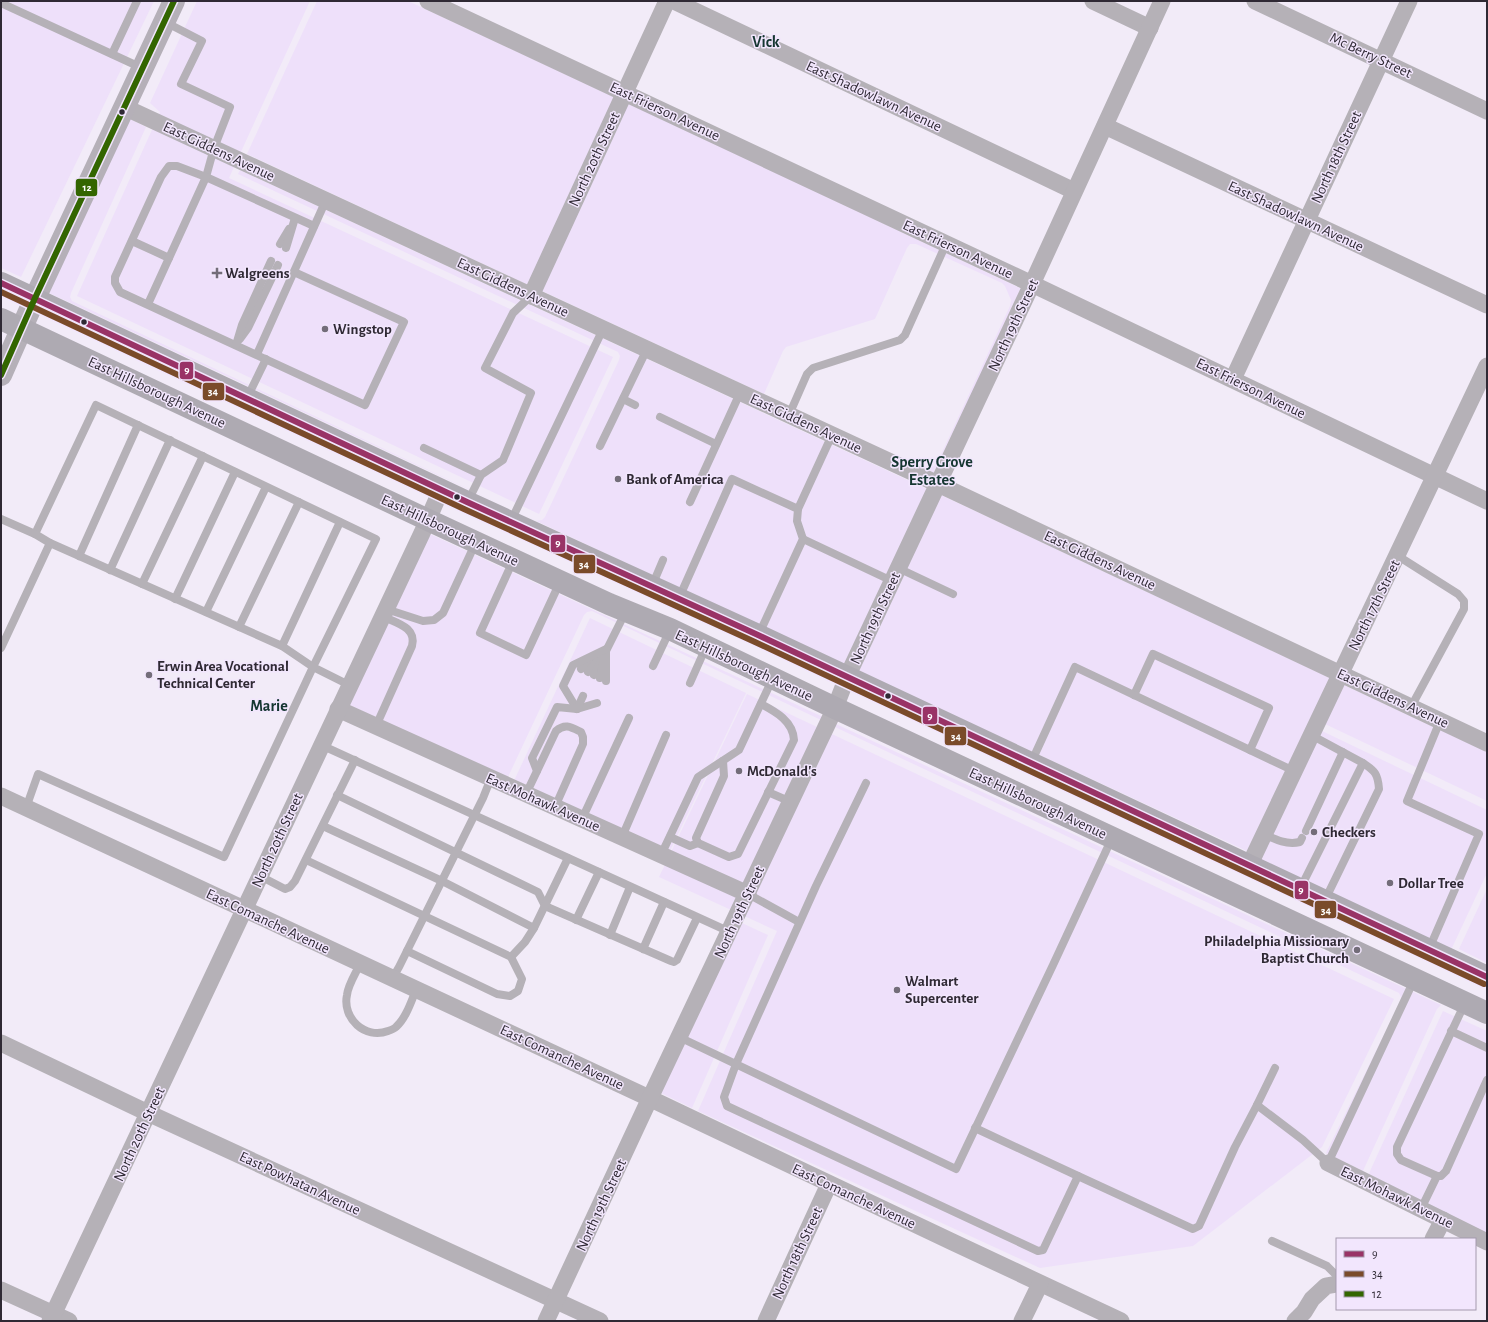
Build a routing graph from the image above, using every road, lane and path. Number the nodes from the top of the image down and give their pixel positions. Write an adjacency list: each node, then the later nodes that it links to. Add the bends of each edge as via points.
1 (136, 1): 13 (lane)
2 (174, 1): 11 (main road)
3 (428, 1): 16 (street, East Frierson Avenue)
4 (667, 1): 16 (street, North 20th Street)
5 (674, 1): 22 (street, East Shadowlawn Avenue)
6 (1093, 1): 12 (street)
7 (1162, 1): 12 (street, North 19th Street)
8 (1255, 1): 14 (street, Mc Berry Street)
9 (1409, 1): 14 (street, North 18th Street)
10 (1, 3): 13 (lane)
11 (164, 21): 15 (main road); 20 (lane, via 202,41 181,84 230,107)
12 (1150, 28): 19 (street, North 19th Street)
13 (112, 54): 15 (lane)
14 (1381, 60): 18 (street, Mc Berry Street); 25 (street, North 18th Street)
15 (142, 68): 17 (main road)
16 (625, 92): 28 (street, East Frierson Avenue); 35 (street, North 20th Street)
17 (124, 107): 20 (street, East Giddens Avenue); 36 (main road)
18 (1487, 111)
19 (1105, 126): 22 (street, North 19th Street); 25 (street, East Shadowlawn Avenue)
20 (214, 148): 21 (lane); 23 (street, East Giddens Avenue)
21 (206, 177): 24 (lane); 27 (lane, via 177,166 169,166 161,177); 30 (lane)
22 (1074, 191): 34 (street, North 19th Street)
23 (326, 200): 26 (lane); 35 (street, East Giddens Avenue)
24 (295, 218): 26 (lane); 29 (lane)
25 (1306, 220): 38 (street, East Shadowlawn Avenue); 48 (street, North 18th Street)
26 (314, 226): 32 (lane)
27 (132, 241): 30 (lane); 37 (lane, via 115,277 115,283 120,292)
28 (946, 244): 34 (street, East Frierson Avenue); 53 (lane, via 905,335 900,340 813,368 807,374)
29 (283, 246)
30 (169, 258): 37 (lane)
31 (274, 263): 42 (lane, via 242,325)
32 (294, 272): 44 (lane); 45 (lane, via 404,322 364,406)
33 (1, 283): 36 (main road)
34 (1032, 284): 48 (street, East Frierson Avenue); 65 (street, North 19th Street)
35 (531, 296): 41 (street, East Giddens Avenue); 63 (lane, via 513,313 485,368 531,393 502,460)
36 (35, 298): 40 (main road); 50 (main road)
37 (148, 304): 42 (lane)
38 (1487, 306)
39 (1, 319): 40 (main road, East Hillsborough Avenue)
40 (22, 329): 47 (main road); 74 (main road, East Hillsborough Avenue)
41 (603, 329): 43 (street, East Giddens Avenue); 76 (lane)
42 (236, 345): 44 (lane)
43 (647, 349): 49 (street, East Giddens Avenue); 51 (lane)
44 (256, 354): 45 (lane)
45 (266, 359): 50 (lane)
46 (1487, 366): 64 (street, North 17th Street)
47 (1, 374)
48 (1233, 379): 64 (street, East Frierson Avenue)
49 (740, 392): 53 (street, East Giddens Avenue); 58 (lane)
50 (247, 398): 67 (main road)
51 (623, 398): 52 (lane); 59 (lane)
52 (635, 405)
53 (789, 415): 56 (street, East Giddens Avenue)
54 (660, 417): 58 (lane)
55 (138, 425): 57 (lane); 77 (lane, via 96,405); 81 (lane)
56 (832, 435): 65 (street, East Giddens Avenue); 72 (lane)
57 (170, 440): 61 (lane); 85 (lane)
58 (716, 444): 71 (lane)
59 (600, 446)
60 (424, 448): 63 (lane)
61 (203, 456): 62 (lane); 88 (lane)
62 (235, 472): 66 (lane); 91 (lane)
63 (481, 475): 70 (lane)
64 (1435, 476): 68 (street, East Frierson Avenue); 82 (street, North 17th Street)
65 (938, 484): 86 (street, North 19th Street); 105 (street, East Giddens Avenue)
66 (266, 487): 69 (lane); 94 (lane)
67 (441, 490): 70 (main road); 74 (street, North 20th Street)
68 (1487, 501)
69 (299, 502): 75 (lane); 96 (lane)
70 (467, 502): 76 (main road)
71 (690, 502)
72 (798, 510): 78 (lane, via 797,520); 92 (lane, via 732,479)
73 (1, 520): 77 (lane)
74 (428, 520): 79 (main road, East Hillsborough Avenue); 95 (street, North 20th Street)
75 (340, 522): 99 (lane); 104 (lane, via 376,540)
76 (511, 522): 89 (main road)
77 (35, 534): 80 (lane)
78 (803, 539): 86 (lane); 98 (lane)
79 (476, 542): 83 (main road, East Hillsborough Avenue); 95 (lane, via 443,613 434,620 423,621)
80 (50, 543): 81 (lane); 101 (lane)
81 (80, 556): 85 (lane)
82 (1398, 556): 105 (street, North 17th Street); 112 (lane, via 1458,594 1464,601 1464,609)
83 (514, 559): 87 (main road, East Hillsborough Avenue); 87 (lane, via 480,633 526,655)
84 (663, 560): 89 (lane)
85 (110, 570): 88 (lane)
86 (895, 574): 90 (lane); 106 (street, North 19th Street)
87 (560, 581): 93 (main road, East Hillsborough Avenue)
88 (142, 584): 91 (lane)
89 (651, 587): 92 (main road)
90 (952, 594)
91 (175, 599): 94 (lane)
92 (679, 599): 98 (main road)
93 (626, 610): 97 (main road, East Hillsborough Avenue); 102 (lane)
94 (206, 612): 96 (lane)
95 (384, 612): 109 (street, North 20th Street); 118 (lane, via 408,629 414,638)
96 (239, 627): 99 (lane)
97 (670, 630): 100 (main road, East Hillsborough Avenue); 103 (lane)
98 (758, 635): 106 (main road)
99 (282, 646): 104 (lane)
100 (706, 647): 107 (main road, East Hillsborough Avenue); 108 (lane)
101 (1, 648)
102 (606, 649): 102 (lane, via 594,675); 115 (lane, via 573,665 564,686)
103 (653, 666)
104 (312, 667): 109 (lane); 139 (lane, via 224,856 38,774)
105 (1341, 674): 112 (street, East Giddens Avenue); 120 (street, North 17th Street)
106 (847, 677): 113 (street, North 19th Street); 127 (main road)
107 (773, 678): 111 (lane); 113 (main road, East Hillsborough Avenue)
108 (690, 683)
109 (349, 685): 114 (street, North 20th Street)
110 (1134, 695): 123 (lane); 123 (lane, via 1153,654 1269,708); 127 (lane, via 1075,667)
111 (761, 704): 126 (lane, via 739,750); 133 (lane, via 778,713 787,722 794,740)
112 (1411, 707): 117 (street, East Giddens Avenue)
113 (835, 708): 137 (street, North 19th Street); 146 (main road, East Hillsborough Avenue)
114 (338, 709): 118 (street, East Mohawk Avenue); 122 (street, North 20th Street)
115 (577, 709): 115 (lane, via 584,697); 129 (lane, via 558,707 532,758)
116 (629, 718): 141 (lane)
117 (1440, 721): 121 (street, East Giddens Avenue); 171 (lane, via 1407,800 1479,834)
118 (376, 726): 131 (street, East Mohawk Avenue)
119 (666, 735): 144 (lane)
120 (1311, 735): 124 (lane); 130 (street, North 17th Street)
121 (1487, 743)
122 (321, 745): 125 (lane); 154 (street, North 20th Street)
123 (1250, 750): 130 (lane)
124 (1343, 752): 128 (lane); 143 (lane, via 1300,842 1292,844)
125 (355, 760): 135 (lane); 140 (lane)
126 (723, 761): 145 (lane, via 698,778); 147 (lane, via 724,776 696,838)
127 (1030, 763): 152 (main road)
128 (1363, 763): 157 (lane); 159 (lane, via 1371,768 1378,778 1379,788)
129 (537, 771): 134 (lane); 138 (lane, via 556,730 568,726 581,732 583,744)
130 (1294, 771): 143 (street, North 17th Street)
131 (490, 778): 134 (street, East Mohawk Avenue); 140 (lane)
132 (866, 783): 166 (lane)
133 (768, 792): 137 (lane); 147 (lane, via 738,854 729,857)
134 (526, 794): 138 (street, East Mohawk Avenue)
135 (337, 795): 142 (lane); 148 (lane)
136 (1, 796): 139 (street, East Comanche Avenue)
137 (791, 802): 158 (street, North 19th Street)
138 (555, 807): 141 (street, East Mohawk Avenue)
139 (26, 808): 162 (street, East Comanche Avenue)
140 (474, 815): 148 (lane); 150 (lane)
141 (582, 819): 144 (street, East Mohawk Avenue)
142 (323, 826): 151 (lane); 155 (lane)
143 (1264, 834): 152 (street, North 17th Street)
144 (622, 837): 149 (street, East Mohawk Avenue)
145 (670, 837): 147 (lane, via 690,846); 149 (lane)
146 (1112, 838): 177 (main road, East Hillsborough Avenue); 191 (lane)
147 (698, 843)
148 (456, 852): 155 (lane); 161 (lane, via 538,892)
149 (661, 855): 158 (street, East Mohawk Avenue)
150 (568, 858): 153 (lane); 161 (lane)
151 (306, 860): 154 (lane, via 295,881 285,889); 163 (lane)
152 (1249, 866): 157 (main road)
153 (599, 872): 156 (lane); 165 (lane)
154 (260, 876): 162 (street, North 20th Street)
155 (442, 881): 163 (lane); 167 (lane)
156 (630, 886): 160 (lane); 169 (lane)
157 (1299, 889): 159 (main road)
158 (748, 894): 166 (lane); 168 (street, North 19th Street)
159 (1324, 901): 171 (main road)
160 (664, 902): 164 (lane); 170 (lane)
161 (545, 906): 165 (lane); 167 (lane)
162 (244, 910): 174 (street, East Comanche Avenue); 190 (street, North 20th Street)
163 (424, 916): 172 (lane); 173 (lane)
164 (697, 918): 168 (lane); 170 (lane, via 674,962)
165 (576, 920): 169 (lane)
166 (799, 922): 185 (lane)
167 (534, 928): 173 (lane)
168 (730, 932): 182 (street, North 19th Street)
169 (610, 935): 170 (lane)
170 (643, 949)
171 (1428, 950): 175 (main road)
172 (407, 951): 173 (lane, via 497,994 510,996 518,991 522,979); 176 (lane)
173 (511, 957)
174 (360, 964): 176 (street, East Comanche Avenue); 178 (lane, via 346,994 347,1007 354,1024 361,1030 382,1034 395,1029)
175 (1487, 977)
176 (392, 978): 178 (street, East Comanche Avenue)
177 (1415, 979): 179 (main road, East Hillsborough Avenue); 192 (lane)
178 (416, 990): 188 (street, East Comanche Avenue)
179 (1465, 1002): 180 (main road, East Hillsborough Avenue); 181 (lane)
180 (1487, 1013)
181 (1452, 1032): 184 (lane); 194 (lane, via 1397,1147 1397,1154 1401,1160)
182 (679, 1037): 185 (lane); 188 (street, North 19th Street)
183 (1, 1043): 190 (street, East Powhatan Avenue)
184 (1487, 1048)
185 (736, 1064): 191 (lane, via 956,1168); 193 (lane, via 724,1098 727,1106 1038,1251 1043,1250)
186 (1275, 1068): 189 (lane)
187 (1487, 1080): 194 (lane, via 1446,1171)
188 (650, 1098): 195 (street, East Comanche Avenue); 205 (street, North 19th Street)
189 (1257, 1105): 192 (lane); 193 (lane, via 1198,1226 1193,1229)
190 (148, 1113): 205 (street, East Powhatan Avenue); 206 (street, North 20th Street)
191 (975, 1128): 193 (lane)
192 (1328, 1163): 196 (street, East Mohawk Avenue)
193 (1078, 1176)
194 (1437, 1176): 196 (lane)
195 (829, 1184): 202 (street, East Comanche Avenue); 210 (street, North 18th Street)
196 (1421, 1209): 197 (street, East Mohawk Avenue)
197 (1443, 1220): 198 (street); 200 (street, East Mohawk Avenue)
198 (1434, 1238)
199 (1272, 1241): 201 (lane, via 1327,1266)
200 (1487, 1242)
201 (1336, 1275)
202 (1040, 1284): 211 (street); 212 (street, East Comanche Avenue)
203 (1336, 1284): 213 (street, via 1326,1286)
204 (1, 1290): 206 (street)
205 (556, 1300): 208 (street, North 19th Street); 209 (street, East Powhatan Avenue)
206 (52, 1317): 207 (street)
207 (69, 1321)
208 (546, 1321)
209 (600, 1321)
210 (766, 1321)
211 (1022, 1321)
212 (1121, 1321)
213 (1295, 1321)

